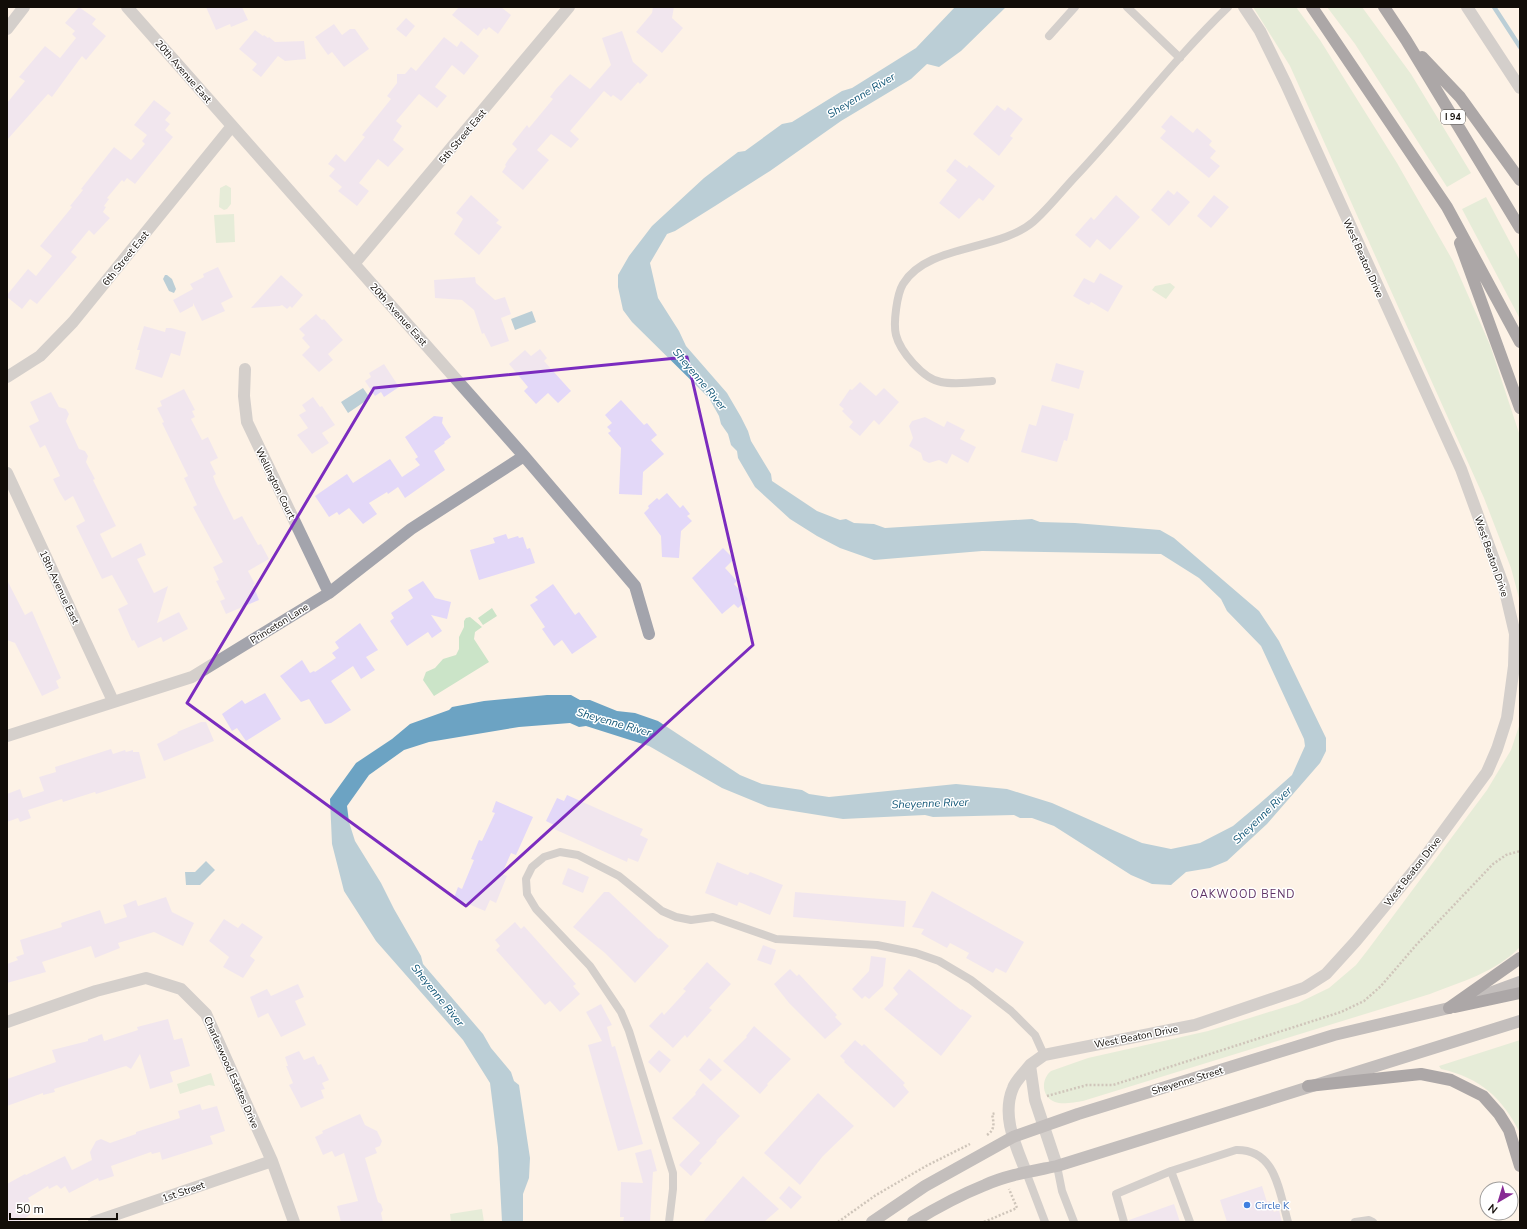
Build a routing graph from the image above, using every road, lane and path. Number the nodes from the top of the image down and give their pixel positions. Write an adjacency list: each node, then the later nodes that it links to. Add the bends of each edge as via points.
1 (24, 7): 11 (street)
2 (127, 7): 16 (street, 20th Avenue East)
3 (569, 7): 20 (street, 5th Street East)
4 (1075, 7): 12 (lane)
5 (1127, 7): 14 (lane)
6 (1228, 7): 14 (lane)
7 (1244, 7): 38 (street, West Beaton Drive, via 1260,31 1286,84 1461,469 1504,587 1515,634 1514,666 1507,718 1487,772 1416,868 1326,974 1304,988 1195,1025)
8 (1312, 7): 18 (highway)
9 (1384, 7): 13 (highway, I 94)
10 (1467, 7): 15 (street)
11 (7, 29)
12 (1049, 36)
13 (1406, 40): 17 (highway, via 1460,97); 19 (highway, I 94)
14 (1180, 58): 24 (lane, via 1033,222 1014,235 933,260 919,267 903,284 896,308 896,334 905,354 926,375 940,382)
15 (1520, 88)
16 (232, 126): 20 (street, 20th Avenue East); 23 (street, 6th Street East, via 73,322 40,356)
17 (1520, 180)
18 (1447, 207): 21 (highway); 25 (highway)
19 (1520, 228)
20 (354, 264): 26 (street, 20th Avenue East)
21 (1520, 342)
22 (245, 369): 28 (street, Wellington Court, via 244,396 247,422)
23 (7, 377)
24 (992, 381)
25 (1520, 408)
26 (524, 456): 28 (street, Princeton Lane, via 411,529); 29 (street, 20th Avenue East, via 635,586)
27 (7, 473): 30 (street, 18th Avenue East)
28 (329, 593): 30 (street, Princeton Lane, via 192,677)
29 (649, 634)
30 (113, 702): 31 (street, Princeton Lane)
31 (7, 736)
32 (1520, 958): 35 (highway)
33 (1520, 982): 35 (main road, Sheyenne Street)
34 (1520, 993): 35 (highway)
35 (1449, 1008): 42 (main road, Sheyenne Street, via 1334,1035)
36 (1520, 1021): 40 (main road)
37 (7, 1022): 46 (street, Charleswood Estates Drive, via 96,991 146,978 181,989 206,1014)
38 (1044, 1055): 39 (street, West Beaton Drive); 54 (lane, via 1034,1035 1011,1011 971,980 939,961 877,945 776,939 713,917 691,920 676,917 662,911 619,876 578,855 560,852 544,857 532,867 526,879 527,894 536,909 590,966 608,992 629,1031 673,1173)
39 (1030, 1065): 42 (street, via 1035,1100); 43 (street, West Beaton Drive, via 1013,1087 1008,1109)
40 (1308, 1086): 47 (main road); 48 (highway, via 1421,1074 1451,1080 1483,1096 1500,1114 1509,1130)
41 (992, 1114): 44 (path, via 994,1124 991,1132)
42 (1044, 1126): 43 (main road, Sheyenne Street); 47 (street)
43 (1013, 1137): 50 (street, West Beaton Drive); 56 (main road, Sheyenne Street, via 925,1186)
44 (983, 1138)
45 (977, 1141): 55 (path, via 876,1195)
46 (272, 1161): 52 (street, 1st Street); 53 (street, Charleswood Estates Drive)
47 (1057, 1166): 50 (main road); 60 (lane, via 1062,1191)
48 (1520, 1166)
49 (1171, 1171): 61 (lane, via 1116,1194); 62 (lane); 63 (lane, via 1236,1150 1258,1154 1270,1165)
50 (1026, 1172): 57 (main road, via 985,1184); 59 (lane)
51 (1017, 1208): 58 (path)
52 (94, 1222)
53 (294, 1222)
54 (669, 1222)
55 (838, 1222)
56 (872, 1222)
57 (913, 1222)
58 (984, 1222)
59 (1045, 1222)
60 (1074, 1222)
61 (1124, 1222)
62 (1190, 1222)
63 (1288, 1222)
64 (1355, 1222): 65 (lane)
65 (1373, 1222)

